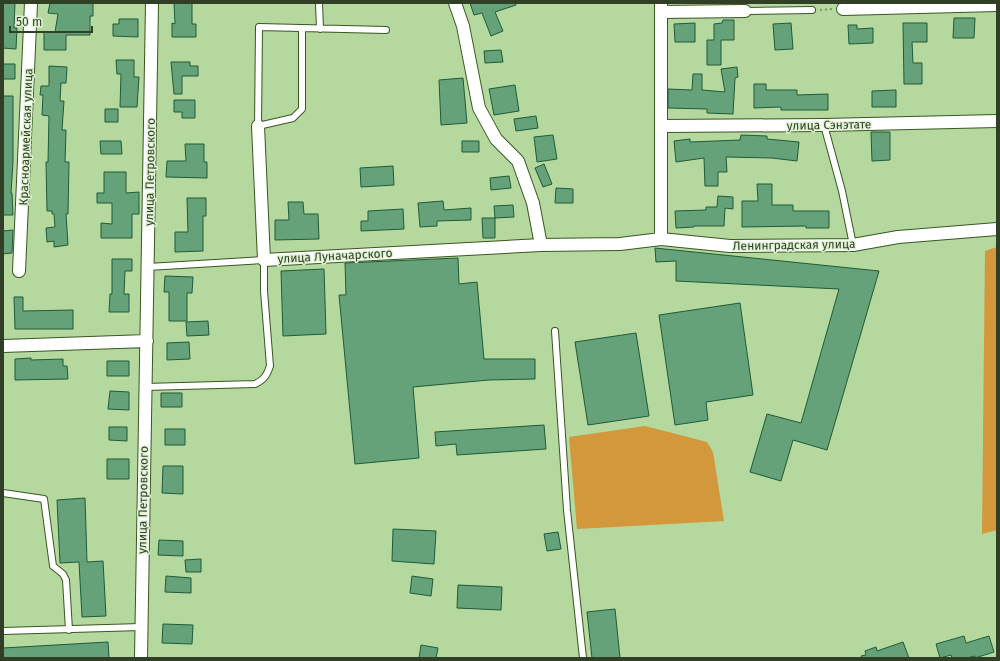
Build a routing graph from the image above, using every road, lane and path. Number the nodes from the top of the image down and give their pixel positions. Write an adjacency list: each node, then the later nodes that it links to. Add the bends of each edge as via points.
1 (31, 3): 23 (street, Красноармейская улица)
2 (152, 3): 22 (street, улица Петровского)
3 (319, 3): 11 (lane)
4 (455, 3): 19 (street, via 463,26 479,108 496,139 518,161 533,203)
5 (997, 5): 7 (street)
6 (661, 7): 9 (street); 16 (street)
7 (842, 9): 8 (path)
8 (812, 10): 9 (lane)
9 (745, 11)
10 (302, 28): 11 (lane); 15 (lane, via 302,110 293,118); 15 (lane, via 259,27)
11 (320, 29): 12 (lane)
12 (386, 30)
13 (997, 121): 14 (street, улица Сэнэтате)
14 (824, 125): 16 (street, улица Сэнэтате); 20 (lane, via 842,190)
15 (258, 126): 21 (street, улица Луначарского)
16 (661, 126): 18 (street)
17 (997, 228): 20 (street, Ленинградская улица, via 898,236)
18 (661, 239): 19 (street, улица Луначарского, via 620,244); 20 (street, Ленинградская улица, via 730,246)
19 (540, 245): 21 (street, улица Луначарского)
20 (853, 245)
21 (264, 260): 22 (lane); 27 (lane, via 270,366 262,381 255,384)
22 (148, 267): 25 (street, улица Петровского)
23 (20, 271)
24 (555, 331): 33 (lane, via 567,510)
25 (147, 341): 26 (street); 27 (street, улица Петровского)
26 (3, 346)
27 (145, 387): 29 (street, улица Петровского)
28 (3, 493): 30 (lane, via 44,499 51,561 66,580)
29 (141, 627): 30 (lane); 32 (street, улица Петровского)
30 (69, 630): 31 (lane)
31 (3, 631)
32 (141, 658)
33 (582, 658)

